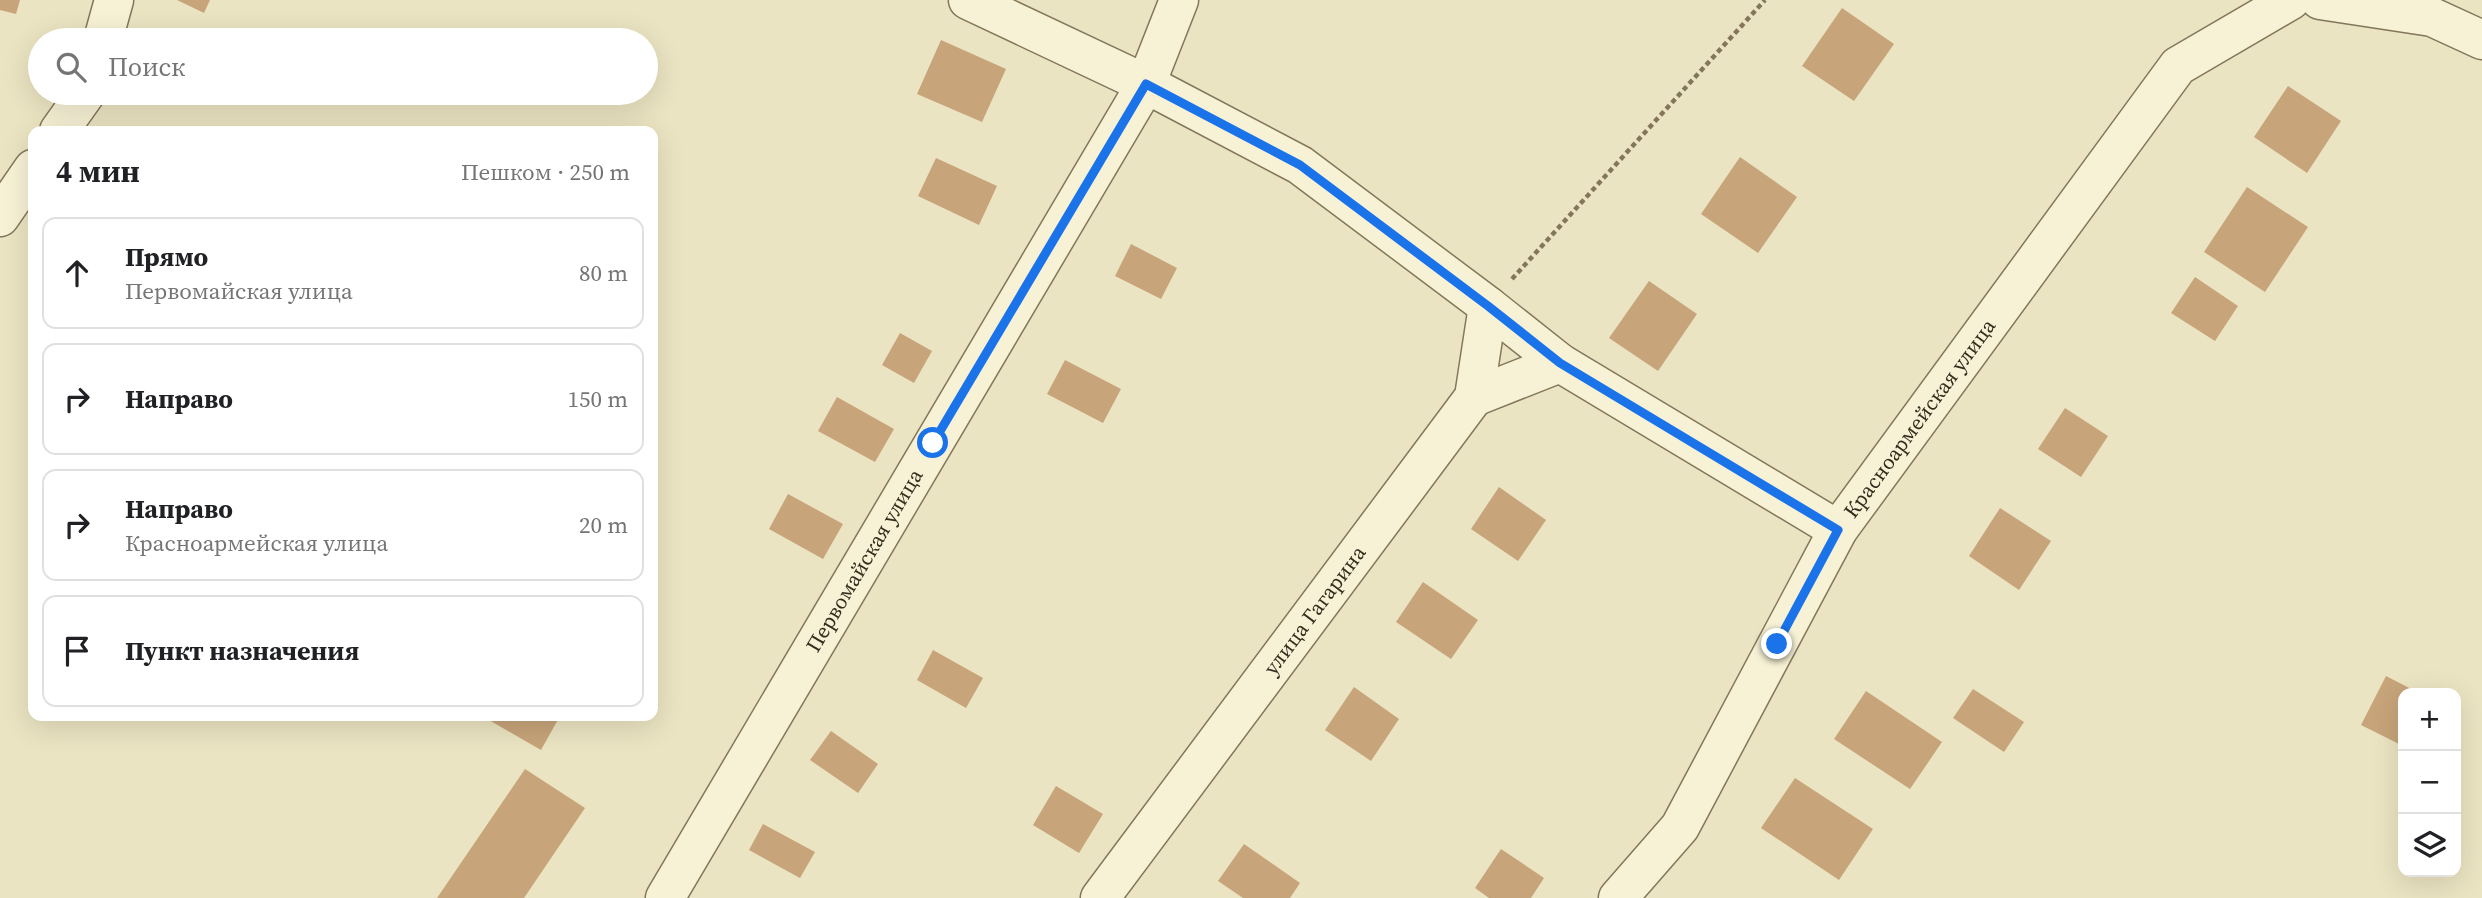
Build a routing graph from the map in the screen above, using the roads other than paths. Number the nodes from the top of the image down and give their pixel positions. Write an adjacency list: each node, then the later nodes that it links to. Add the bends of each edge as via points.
1 (114, 0): 6 (street)
2 (968, 0): 8 (street)
3 (1178, 0): 8 (street, Первомайская улица)
4 (2291, 0): 16 (street, Красноармейская улица, via 2178,66)
5 (2320, 0): 7 (street, via 2432,17)
6 (106, 28)
7 (2482, 40)
8 (1146, 84): 13 (street, via 1300,165); 17 (street, Первомайская улица)
9 (77, 105): 10 (street)
10 (63, 126)
11 (28, 176): 12 (street)
12 (0, 217)
13 (1488, 306): 14 (street); 15 (street, улица Гагарина)
14 (1560, 363): 15 (street); 16 (street)
15 (1474, 397): 18 (street, улица Гагарина)
16 (1838, 530): 19 (street, Красноармейская улица, via 1680,827)
17 (665, 898)
18 (1100, 898)
19 (1618, 898)

